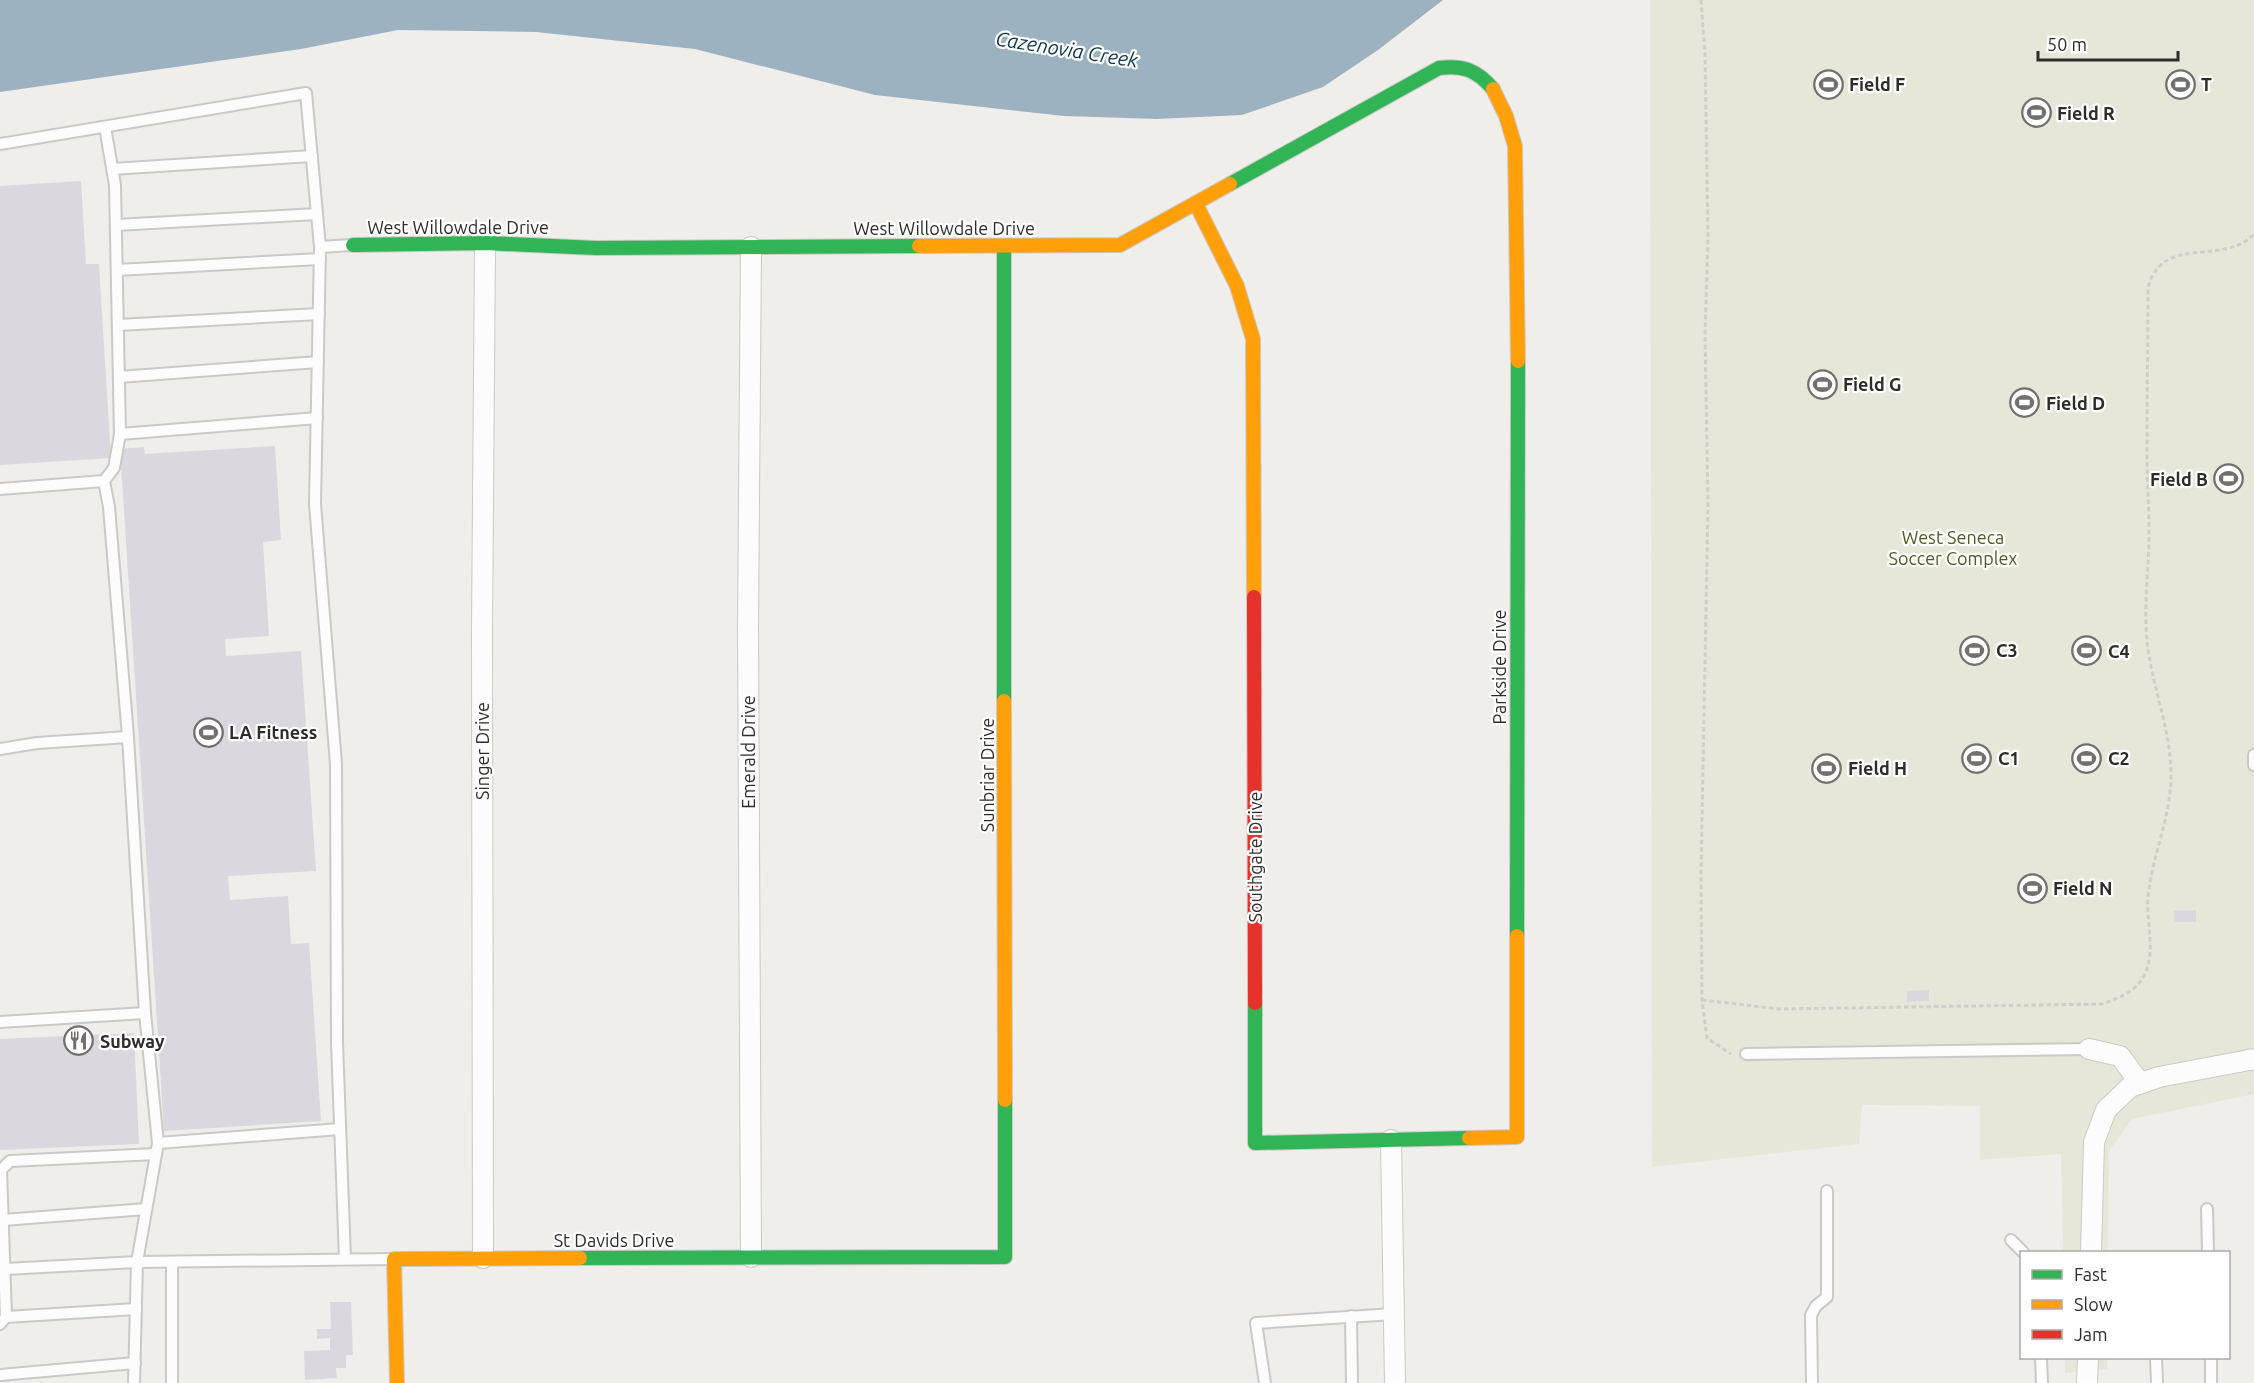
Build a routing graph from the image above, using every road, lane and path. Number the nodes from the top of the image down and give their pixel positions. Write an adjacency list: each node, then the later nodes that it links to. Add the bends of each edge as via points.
1 (1701, 0): 30 (path, via 1708,239)
2 (1484, 79): 7 (street, West Willowdale Drive, via 1464,65 1439,68); 39 (street, Parkside Drive, via 1501,101 1515,146 1518,1137)
3 (105, 128): 4 (lane); 5 (lane, via 306,93); 6 (lane)
4 (0, 144)
5 (312, 156): 6 (lane); 8 (lane)
6 (112, 169): 9 (lane)
7 (1196, 204): 13 (street, West Willowdale Drive, via 1120,245); 39 (street, Southgate Drive, via 1238,289 1253,339 1255,1143)
8 (317, 214): 9 (lane); 14 (lane)
9 (116, 225): 17 (lane)
10 (2254, 234): 30 (path, via 2231,249 2173,256 2160,265 2148,288 2146,624 2148,650 2169,741 2171,774 2148,901 2150,946 2145,974 2123,997 2102,1004 1779,1009)
11 (485, 243): 12 (street, West Willowdale Drive); 15 (street, West Willowdale Drive, via 596,248); 51 (street, Singer Drive)
12 (353, 245): 14 (lane)
13 (1004, 246): 15 (street, West Willowdale Drive); 50 (street, Sunbriar Drive, via 1005,1257)
14 (320, 247): 16 (lane)
15 (751, 247): 49 (street, Emerald Drive)
16 (320, 260): 17 (lane); 18 (lane)
17 (117, 270): 19 (lane)
18 (319, 314): 19 (lane); 20 (lane)
19 (118, 325): 21 (lane)
20 (318, 362): 21 (lane); 22 (lane)
21 (119, 377): 23 (lane)
22 (317, 418): 23 (lane); 38 (lane, via 315,504 336,764)
23 (120, 434): 24 (lane, via 114,468)
24 (104, 482): 25 (lane); 26 (lane)
25 (0, 489)
26 (128, 737): 27 (lane); 31 (lane)
27 (0, 749)
28 (2254, 755): 29 (lane)
29 (2254, 765)
30 (1702, 1000): 34 (path, via 1707,1038)
31 (145, 1013): 32 (lane); 40 (lane)
32 (0, 1022)
33 (2089, 1049): 35 (lane); 37 (street, via 2120,1056)
34 (1731, 1054)
35 (1746, 1054)
36 (2254, 1059): 37 (street)
37 (2140, 1083): 47 (street, via 2130,1087 2106,1110 2094,1142)
38 (340, 1129): 40 (lane); 52 (lane)
39 (1391, 1140): 58 (street)
40 (157, 1149): 42 (lane); 44 (lane, via 10,1161 1,1170)
41 (1827, 1191): 73 (lane, via 1827,1297 1811,1315)
42 (146, 1209): 44 (lane); 54 (lane)
43 (2207, 1209): 48 (lane)
44 (3, 1220): 56 (lane)
45 (2011, 1240): 46 (lane)
46 (2022, 1251)
47 (2091, 1251)
48 (2208, 1251)
49 (751, 1257): 50 (street, St Davids Drive); 51 (street, St Davids Drive)
50 (958, 1257)
51 (483, 1258): 53 (street, St Davids Drive)
52 (345, 1259): 53 (lane); 55 (lane)
53 (394, 1259): 69 (street)
54 (137, 1262): 55 (lane); 56 (lane); 57 (lane)
55 (172, 1262): 68 (lane)
56 (4, 1269): 60 (lane)
57 (136, 1309): 60 (lane); 65 (lane)
58 (1394, 1314): 59 (lane); 72 (street)
59 (1351, 1316): 70 (lane, via 1257,1323); 71 (lane)
60 (3, 1321)
61 (2041, 1359): 74 (lane)
62 (2088, 1359): 75 (street)
63 (2156, 1359): 76 (lane)
64 (2211, 1359): 77 (lane)
65 (135, 1363): 66 (lane); 67 (lane)
66 (0, 1375)
67 (134, 1383)
68 (172, 1383)
69 (397, 1383)
70 (1265, 1383)
71 (1352, 1383)
72 (1395, 1383)
73 (1812, 1383)
74 (2042, 1383)
75 (2087, 1383)
76 (2157, 1383)
77 (2211, 1383)

